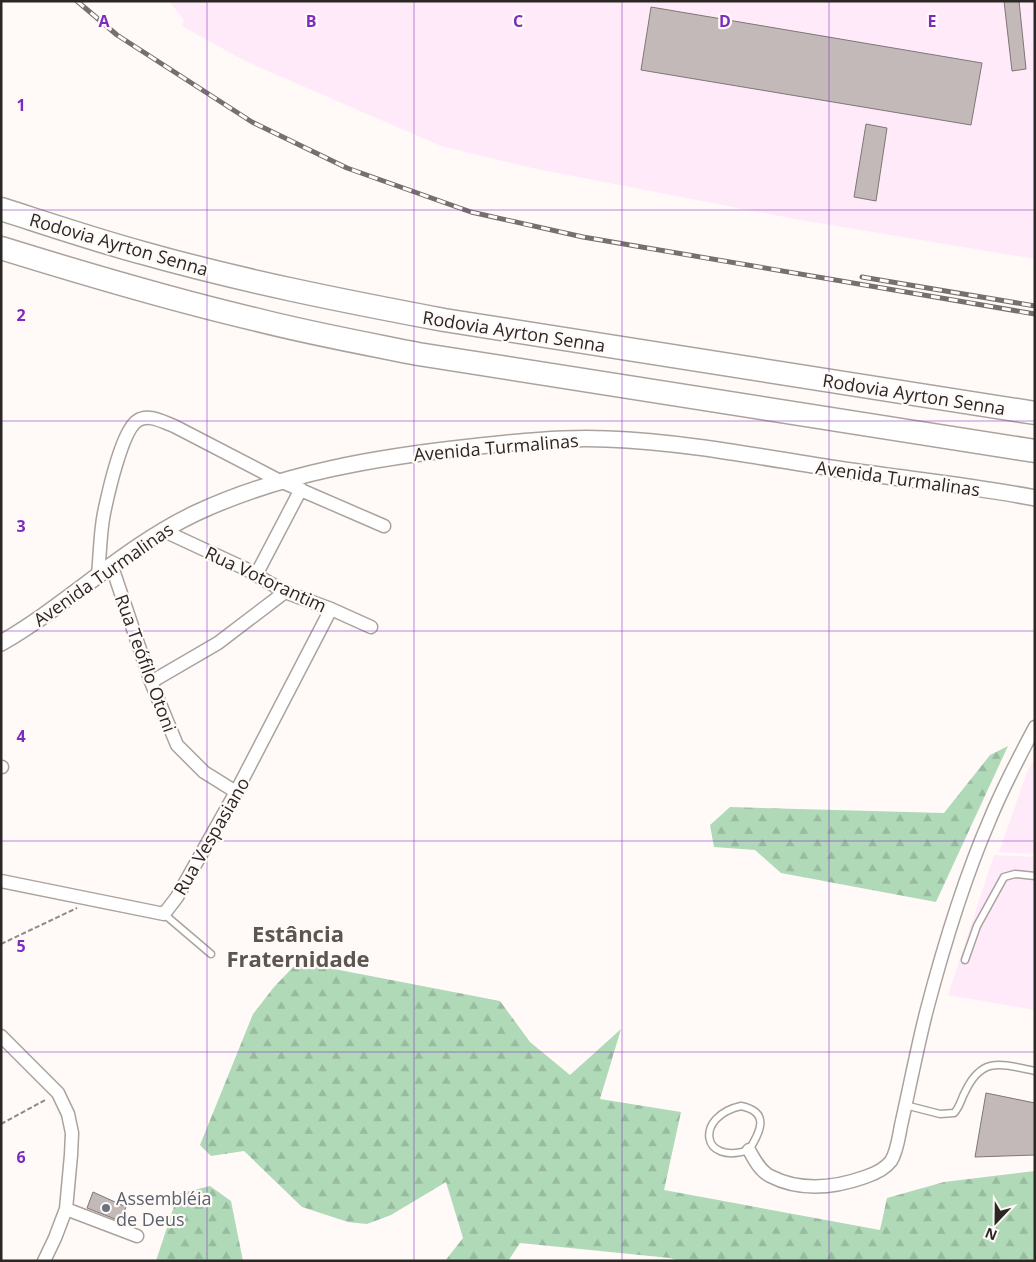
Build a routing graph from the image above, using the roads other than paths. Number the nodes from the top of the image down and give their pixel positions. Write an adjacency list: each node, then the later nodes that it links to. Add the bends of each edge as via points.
1 (1, 209): 3 (highway, Rodovia Ayrton Senna, via 143,253 354,304)
2 (1, 248): 4 (highway, Rodovia Ayrton Senna, via 146,292 362,343)
3 (1035, 413)
4 (1035, 451)
5 (280, 480): 6 (street); 7 (street, Avenida Turmalinas, via 416,453 503,443 608,439 703,448); 9 (street, Avenida Turmalinas, via 219,503); 11 (street, via 174,426 145,418 137,420 120,452 104,514)
6 (301, 490): 8 (street); 12 (street)
7 (1035, 498)
8 (384, 526)
9 (162, 530): 10 (street, Avenida Turmalinas); 12 (street, Rua Votorantim)
10 (111, 564): 11 (street, Avenida Turmalinas); 17 (street, Rua Teófilo Otoni)
11 (98, 575): 16 (street, Avenida Turmalinas)
12 (256, 575): 13 (street, Rua Votorantim)
13 (285, 592): 14 (street, Rua Votorantim); 17 (street, via 218,643)
14 (331, 609): 15 (street, Rua Votorantim); 19 (street, Rua Vespasiano)
15 (370, 627)
16 (1, 643)
17 (151, 682): 19 (street, Rua Teófilo Otoni, via 177,745 204,772)
18 (1035, 727): 27 (street, via 977,852 936,978)
19 (236, 792): 22 (street, Rua Vespasiano, via 177,897)
20 (1035, 876): 24 (lane, via 1015,874 1004,877 977,926)
21 (1, 880): 22 (street, Rua Vespasiano)
22 (164, 914): 23 (lane)
23 (211, 954)
24 (965, 960)
25 (1, 1036): 29 (street, via 58,1093 68,1114 72,1133)
26 (1035, 1071): 27 (lane, via 992,1065 984,1067 976,1073 954,1113 940,1114)
27 (905, 1105): 28 (street, via 890,1161 870,1175 834,1187 804,1186 769,1176)
28 (749, 1150): 28 (lane, via 758,1133 760,1117 755,1111 741,1106 729,1108 711,1125 709,1134 713,1147 728,1154)
29 (66, 1209): 30 (street); 31 (street)
30 (137, 1236)
31 (44, 1261)

